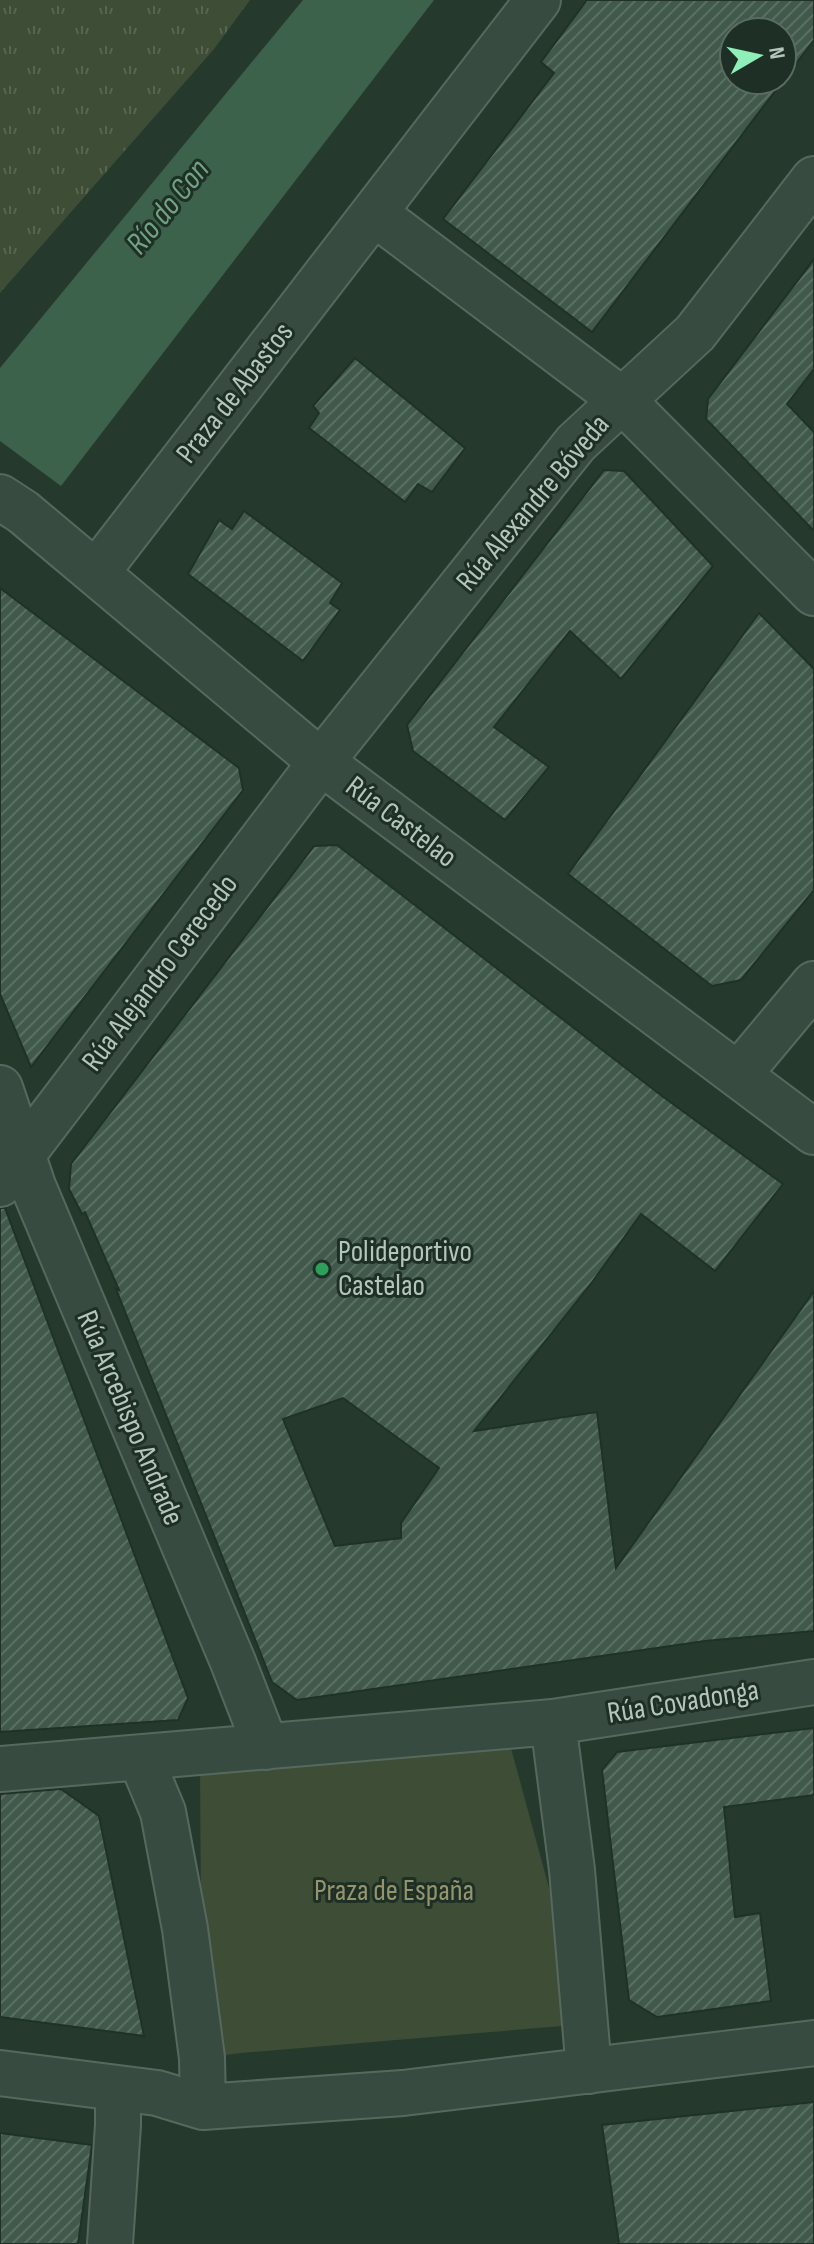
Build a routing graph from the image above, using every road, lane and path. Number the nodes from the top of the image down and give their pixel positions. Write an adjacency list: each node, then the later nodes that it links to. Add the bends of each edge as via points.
1 (538, 0): 3 (street, Praza de Abastos)
2 (814, 179): 4 (street, Rúa Alexandre Bóveda, via 695,333)
3 (374, 213): 4 (street); 6 (street, Praza de Abastos)
4 (622, 400): 7 (street); 8 (street, Rúa Alexandre Bóveda, via 576,443)
5 (12, 505): 6 (street, Rúa Castelao)
6 (96, 573): 8 (street, Rúa Castelao)
7 (814, 593)
8 (321, 762): 10 (street, Rúa Castelao); 13 (street, Rúa Alejandro Cerecedo)
9 (814, 984): 10 (street)
10 (738, 1075): 12 (street, Rúa Castelao)
11 (0, 1088): 13 (street, Rúa Arcebispo Andrade)
12 (814, 1132)
13 (10, 1170): 16 (street, Rúa Arcebispo Andrade, via 233,1662)
14 (814, 1682): 15 (street, Rúa Covadonga)
15 (553, 1722): 16 (street); 20 (street)
16 (266, 1747): 17 (street)
17 (141, 1759): 18 (street); 23 (street, via 163,1812 185,1929)
18 (0, 1769)
19 (814, 2043): 20 (street)
20 (589, 2071): 23 (street, via 403,2093)
21 (0, 2073): 22 (street)
22 (118, 2089): 23 (street, via 157,2093); 24 (street)
23 (203, 2107)
24 (110, 2244)

